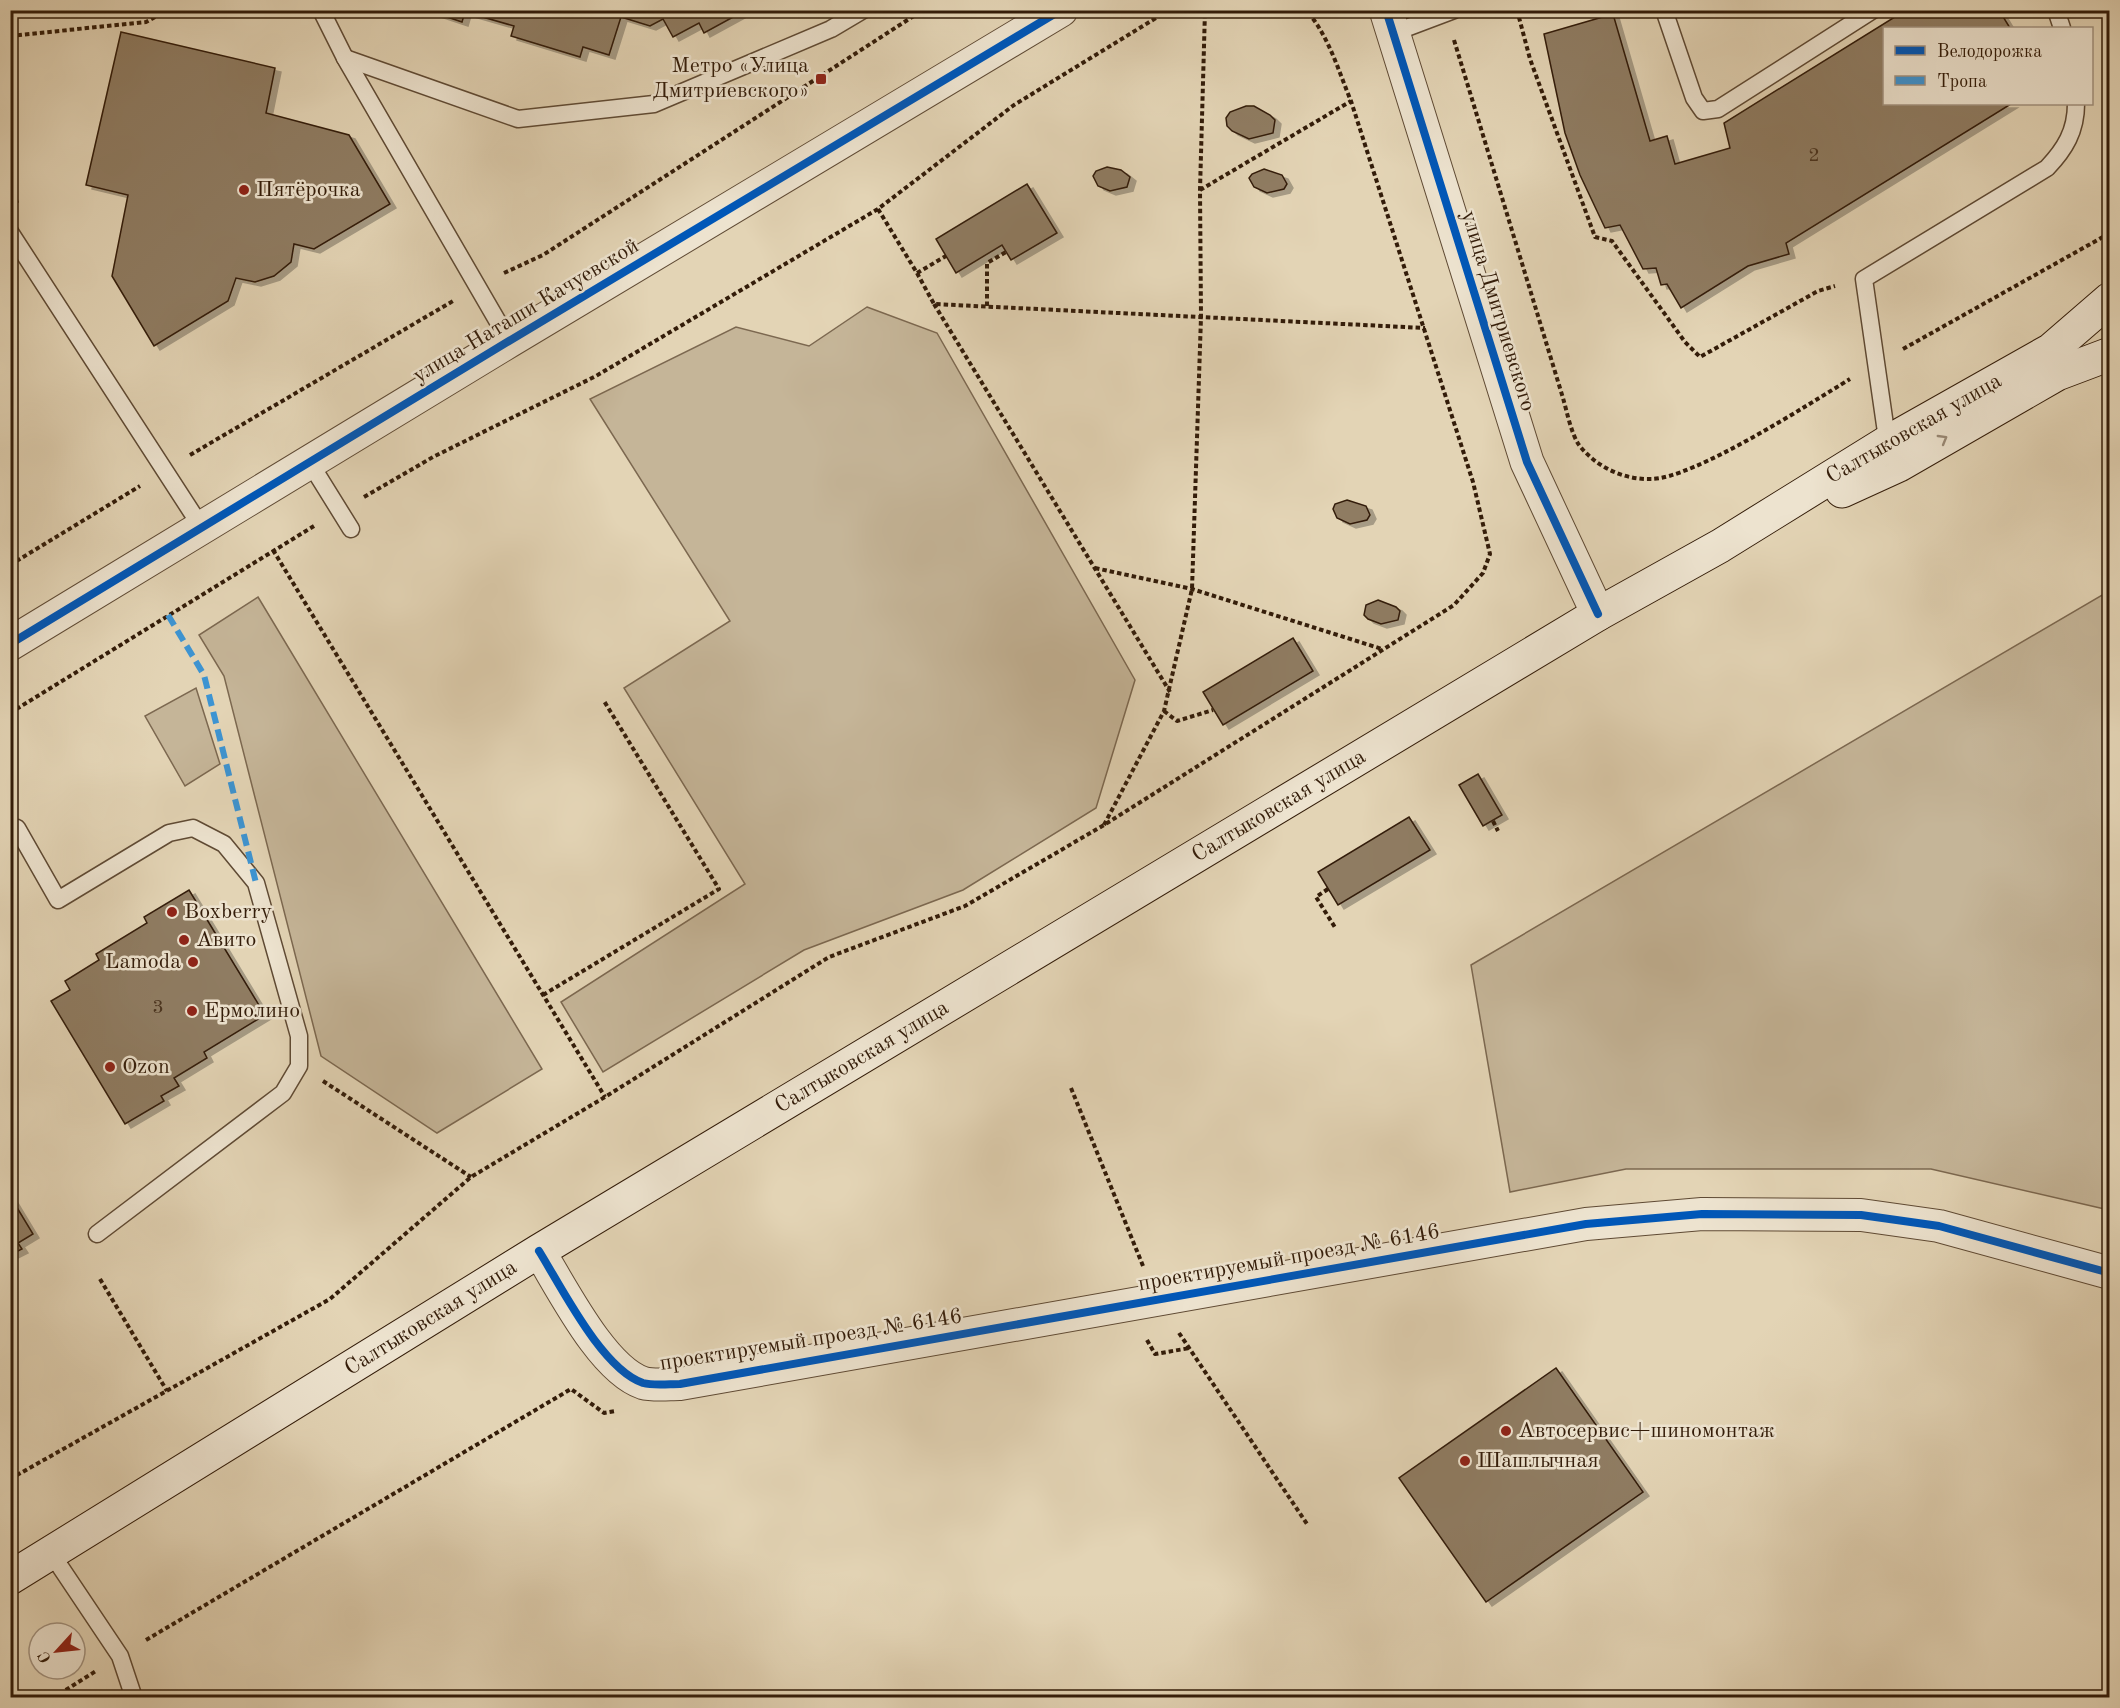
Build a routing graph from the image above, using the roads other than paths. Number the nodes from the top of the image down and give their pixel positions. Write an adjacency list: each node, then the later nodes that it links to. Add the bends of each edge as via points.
1 (321, 10): 10 (lane)
2 (863, 10): 10 (lane, via 831,29 654,104 518,119)
3 (1061, 10): 15 (main road, улица Наташи Качуевской)
4 (1664, 10): 5 (lane, via 1694,99 1703,111 1718,109)
5 (1873, 10)
6 (2056, 10): 9 (lane)
7 (1450, 12): 8 (lane)
8 (1389, 22): 23 (main road, улица Дмитриевского, via 1527,462)
9 (2062, 27)
10 (345, 58): 15 (lane)
11 (2076, 105): 19 (lane, via 2073,132 2063,151 2047,168 1864,279)
12 (10, 232): 21 (lane)
13 (2109, 299): 18 (main road)
14 (2109, 316): 18 (main road, Салтыковская улица)
15 (509, 341): 20 (main road, улица Наташи Качуевской)
16 (2109, 344): 18 (main road, Салтыковская улица)
17 (2109, 354): 18 (main road)
18 (2054, 362): 19 (main road, Салтыковская улица)
19 (1892, 454): 23 (main road, Салтыковская улица)
20 (310, 462): 21 (main road, улица Наташи Качуевской); 22 (lane)
21 (202, 528): 24 (main road, улица Наташи Качуевской)
22 (351, 529)
23 (1598, 614): 27 (main road, Салтыковская улица)
24 (10, 644)
25 (17, 828): 26 (lane, via 58,900 169,833 193,828 224,844 256,883 299,1036 299,1066 283,1093)
26 (97, 1234)
27 (539, 1251): 28 (street, проектируемый проезд № 6146, via 601,1349 625,1374 645,1383 680,1384 1586,1224 1701,1214 1861,1215 1939,1226); 29 (main road, Салтыковская улица)
28 (2109, 1273)
29 (51, 1553): 30 (main road, Салтыковская улица); 31 (lane, via 120,1656)
30 (10, 1578)
31 (134, 1698)

